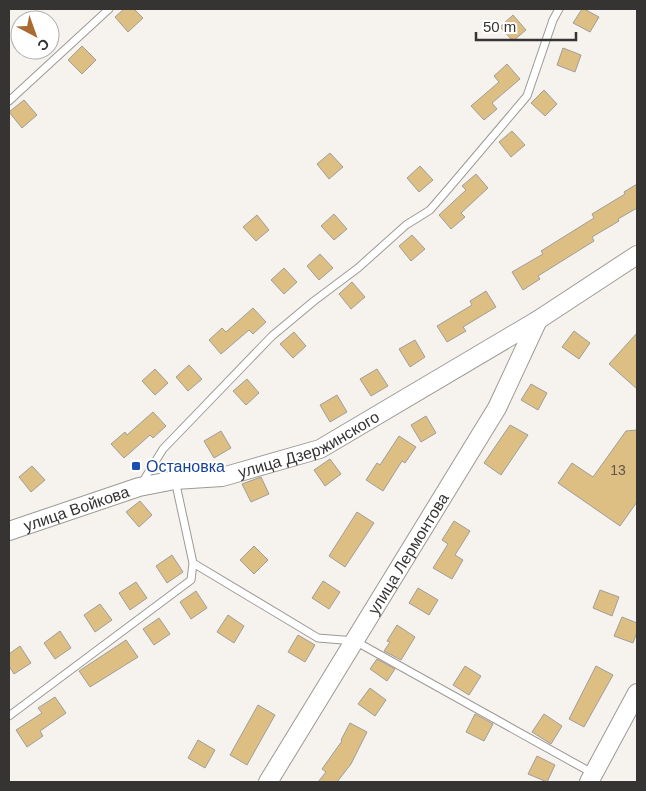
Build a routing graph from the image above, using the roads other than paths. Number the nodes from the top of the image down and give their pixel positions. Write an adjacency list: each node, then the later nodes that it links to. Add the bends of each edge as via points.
1 (109, 9): 3 (lane)
2 (559, 9): 7 (lane, via 527,96 430,210 406,225 272,336 163,450)
3 (9, 101)
4 (637, 255): 5 (street, улица Дзержинского)
5 (538, 320): 6 (street, улица Дзержинского, via 320,449 222,477); 10 (street, улица Лермонтова, via 497,408)
6 (175, 480): 7 (street, улица Войкова); 9 (lane)
7 (139, 487): 8 (street, улица Войкова)
8 (9, 531)
9 (193, 562): 10 (lane, via 318,638); 12 (lane, via 191,580)
10 (355, 641): 13 (lane); 14 (street, улица Лермонтова)
11 (637, 692): 13 (street)
12 (9, 716)
13 (592, 778)
14 (268, 782)

